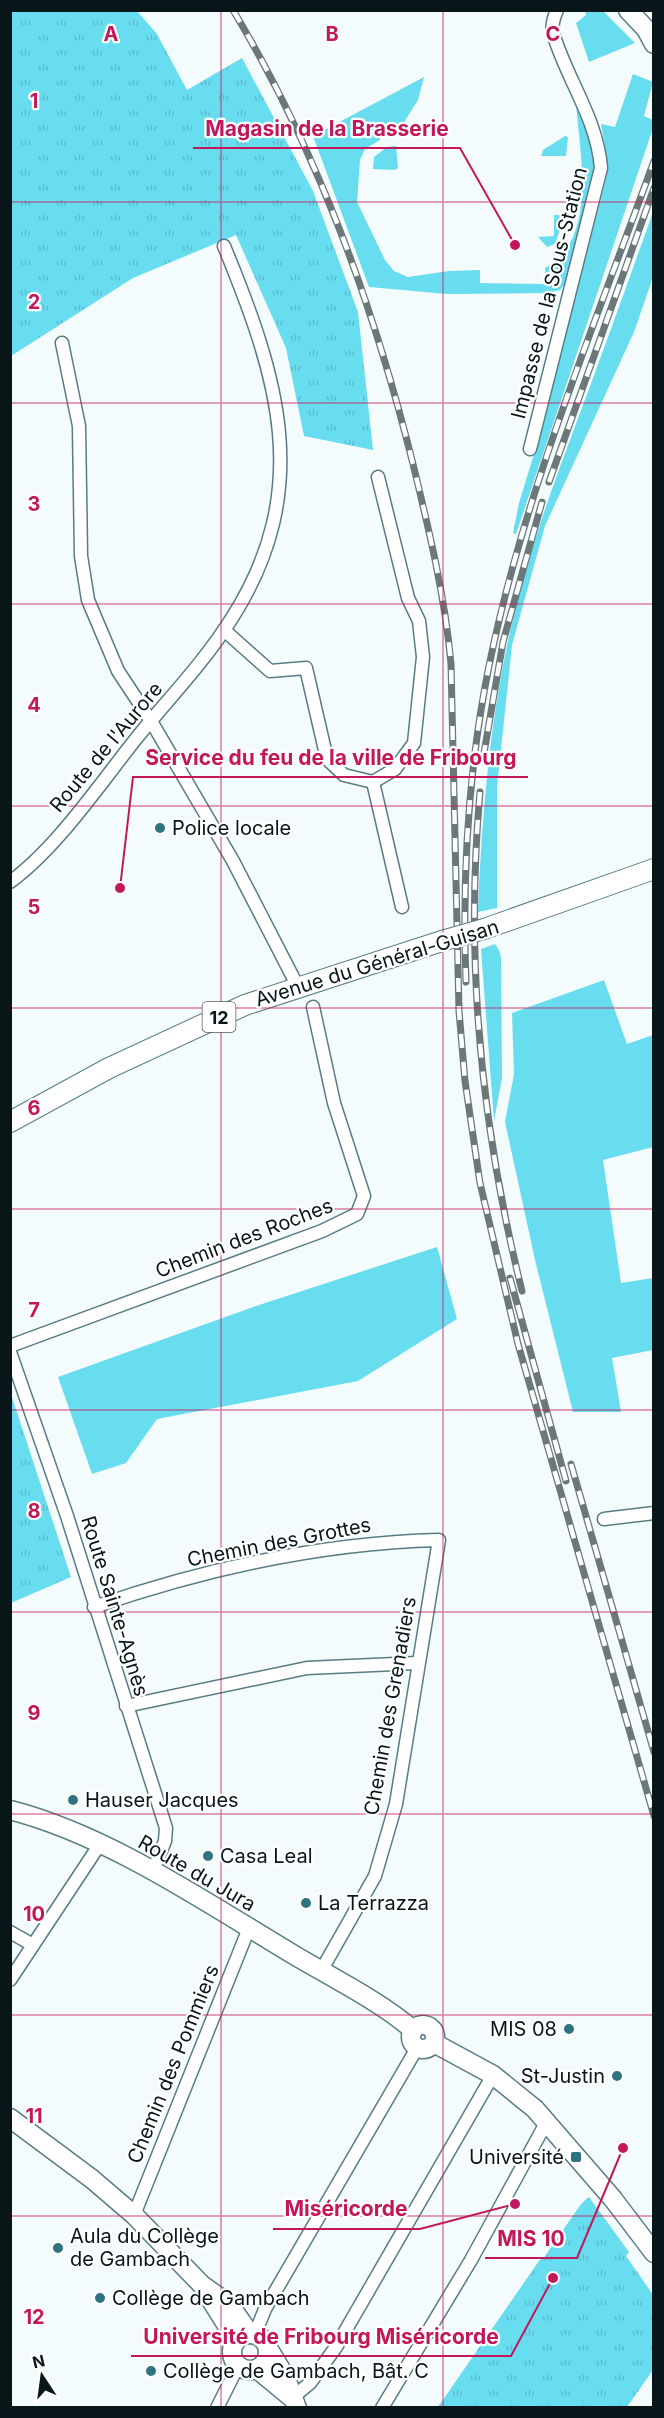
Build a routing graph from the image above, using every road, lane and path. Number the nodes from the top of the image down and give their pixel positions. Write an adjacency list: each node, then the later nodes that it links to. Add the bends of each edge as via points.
1 (557, 10): 6 (street, Impasse de la Sous-Station, via 553,31 591,122 601,168)
2 (628, 10): 3 (street)
3 (651, 35)
4 (224, 246): 8 (street, Route de l'Aurore, via 261,341 277,403 281,490 264,559)
5 (62, 343): 9 (street, via 79,426 81,556 88,600 118,671)
6 (530, 449)
7 (378, 477): 10 (street, via 408,598 419,621 423,657 414,743 395,769)
8 (224, 630): 9 (street, Route de l'Aurore); 10 (street, via 270,671 306,668 327,759 344,776)
9 (151, 721): 12 (street, Route de l'Aurore, via 46,850); 14 (street, via 232,861)
10 (373, 782): 13 (street)
11 (654, 869): 14 (main road, Avenue du Général-Guisan / 12, bridge, via 484,929)
12 (10, 882)
13 (402, 906)
14 (298, 987): 16 (main road, Avenue du Général-Guisan / 12, via 245,1005 109,1068)
15 (312, 1007): 17 (street, Chemin des Roches, via 334,1102 364,1196 357,1214 322,1232)
16 (10, 1122)
17 (10, 1346)
18 (10, 1352): 22 (street, Route Sainte-Agnès)
19 (654, 1513): 20 (street)
20 (604, 1519)
21 (439, 1540): 22 (street, Chemin des Grottes, via 377,1541 239,1566); 23 (street, Chemin des Grenadiers)
22 (94, 1607): 24 (street, Route Sainte-Agnès)
23 (417, 1663): 24 (street, via 307,1668); 31 (street, Chemin des Grenadiers, via 396,1804 375,1876)
24 (126, 1706): 27 (street, Route Sainte-Agnès, via 165,1828 163,1850)
25 (10, 1810): 26 (street, Route du Jura)
26 (100, 1844): 27 (street, Route du Jura); 30 (street)
27 (153, 1871): 28 (street, Route du Jura)
28 (249, 1928): 31 (street, Route du Jura); 37 (street, Chemin des Pommiers)
29 (10, 1932): 30 (street)
30 (33, 1946): 32 (street)
31 (321, 1971): 33 (street, Route du Jura)
32 (10, 1980)
33 (421, 2040): 34 (street, Route du Jura); 39 (street)
34 (493, 2075): 36 (street, Route du Jura); 43 (street, via 336,2347)
35 (10, 2118): 37 (street)
36 (546, 2123): 38 (street, Route du Jura); 45 (street, via 471,2260)
37 (134, 2215): 39 (street, via 202,2285 230,2304)
38 (654, 2253)
39 (247, 2336): 40 (street, via 264,2339); 41 (street, via 232,2352)
40 (268, 2348): 42 (street, via 267,2358); 43 (street)
41 (238, 2366): 42 (street); 44 (street)
42 (257, 2369): 43 (street)
43 (295, 2403)
44 (217, 2408)
45 (382, 2408)

